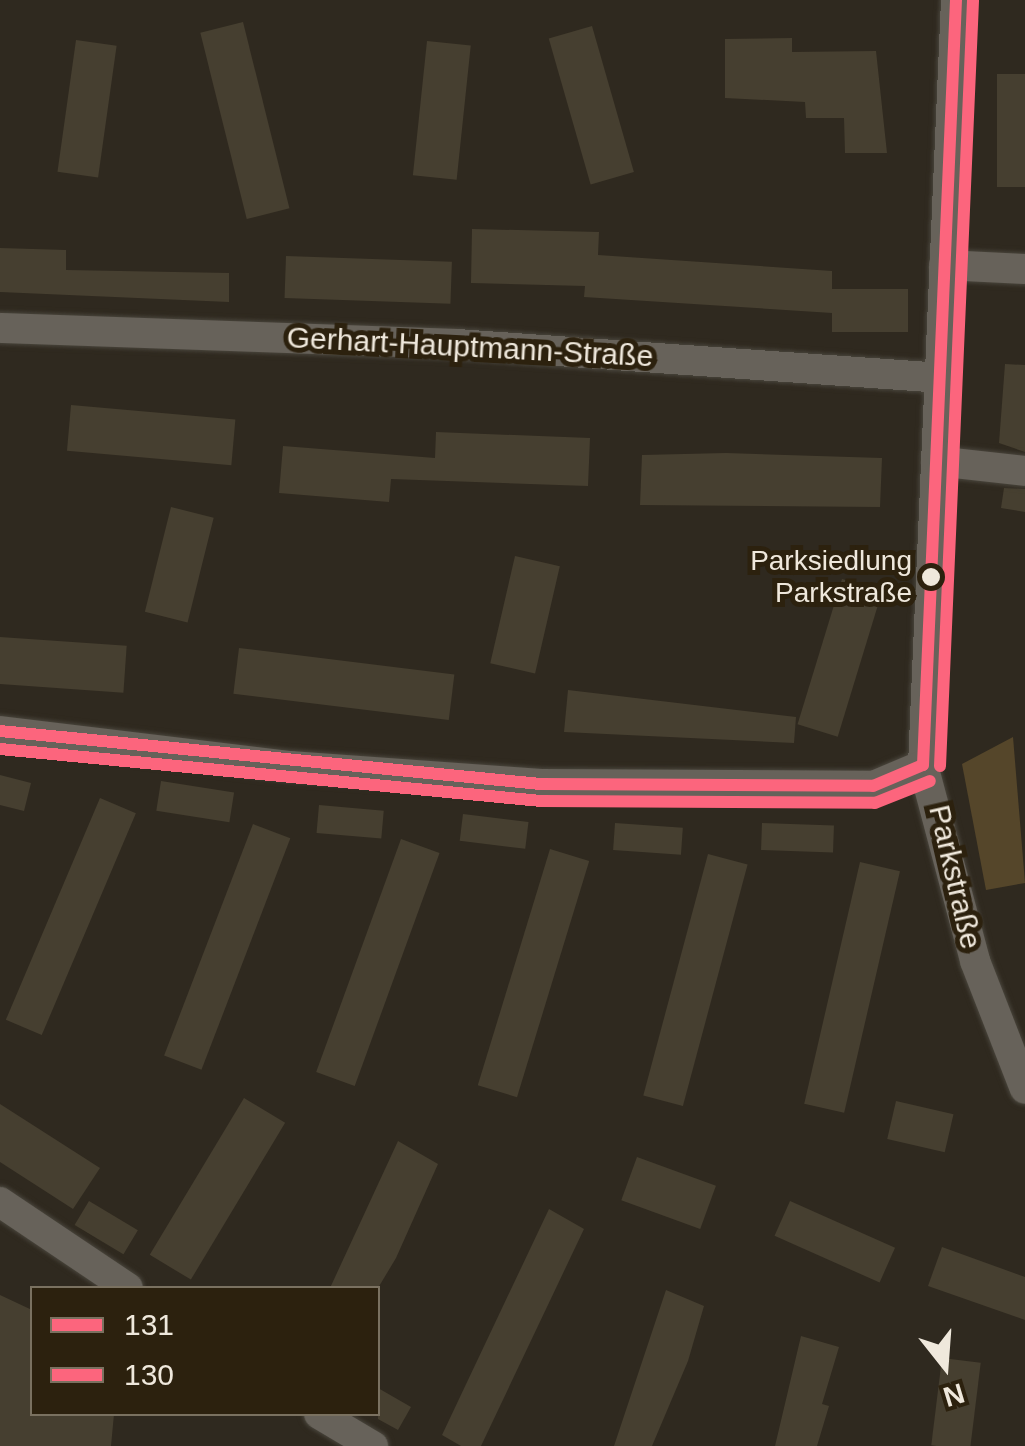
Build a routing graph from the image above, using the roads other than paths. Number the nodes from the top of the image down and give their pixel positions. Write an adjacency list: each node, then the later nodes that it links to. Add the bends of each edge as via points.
1 (956, 0): 2 (street, Parkstraße)
2 (944, 265): 3 (street); 5 (street, Parkstraße)
3 (1025, 269)
4 (0, 328): 5 (street, Gerhart-Hauptmann-Straße, via 457,344)
5 (939, 378): 6 (street, Parkstraße)
6 (936, 461): 7 (street); 9 (street, Parkstraße)
7 (1025, 471)
8 (0, 731): 9 (street, via 290,766 541,784 873,786)
9 (922, 765): 10 (street, Parkstraße, via 975,961)
10 (1025, 1089)
11 (0, 1202): 12 (street)
12 (125, 1286)
13 (322, 1416): 14 (street)
14 (373, 1446)

